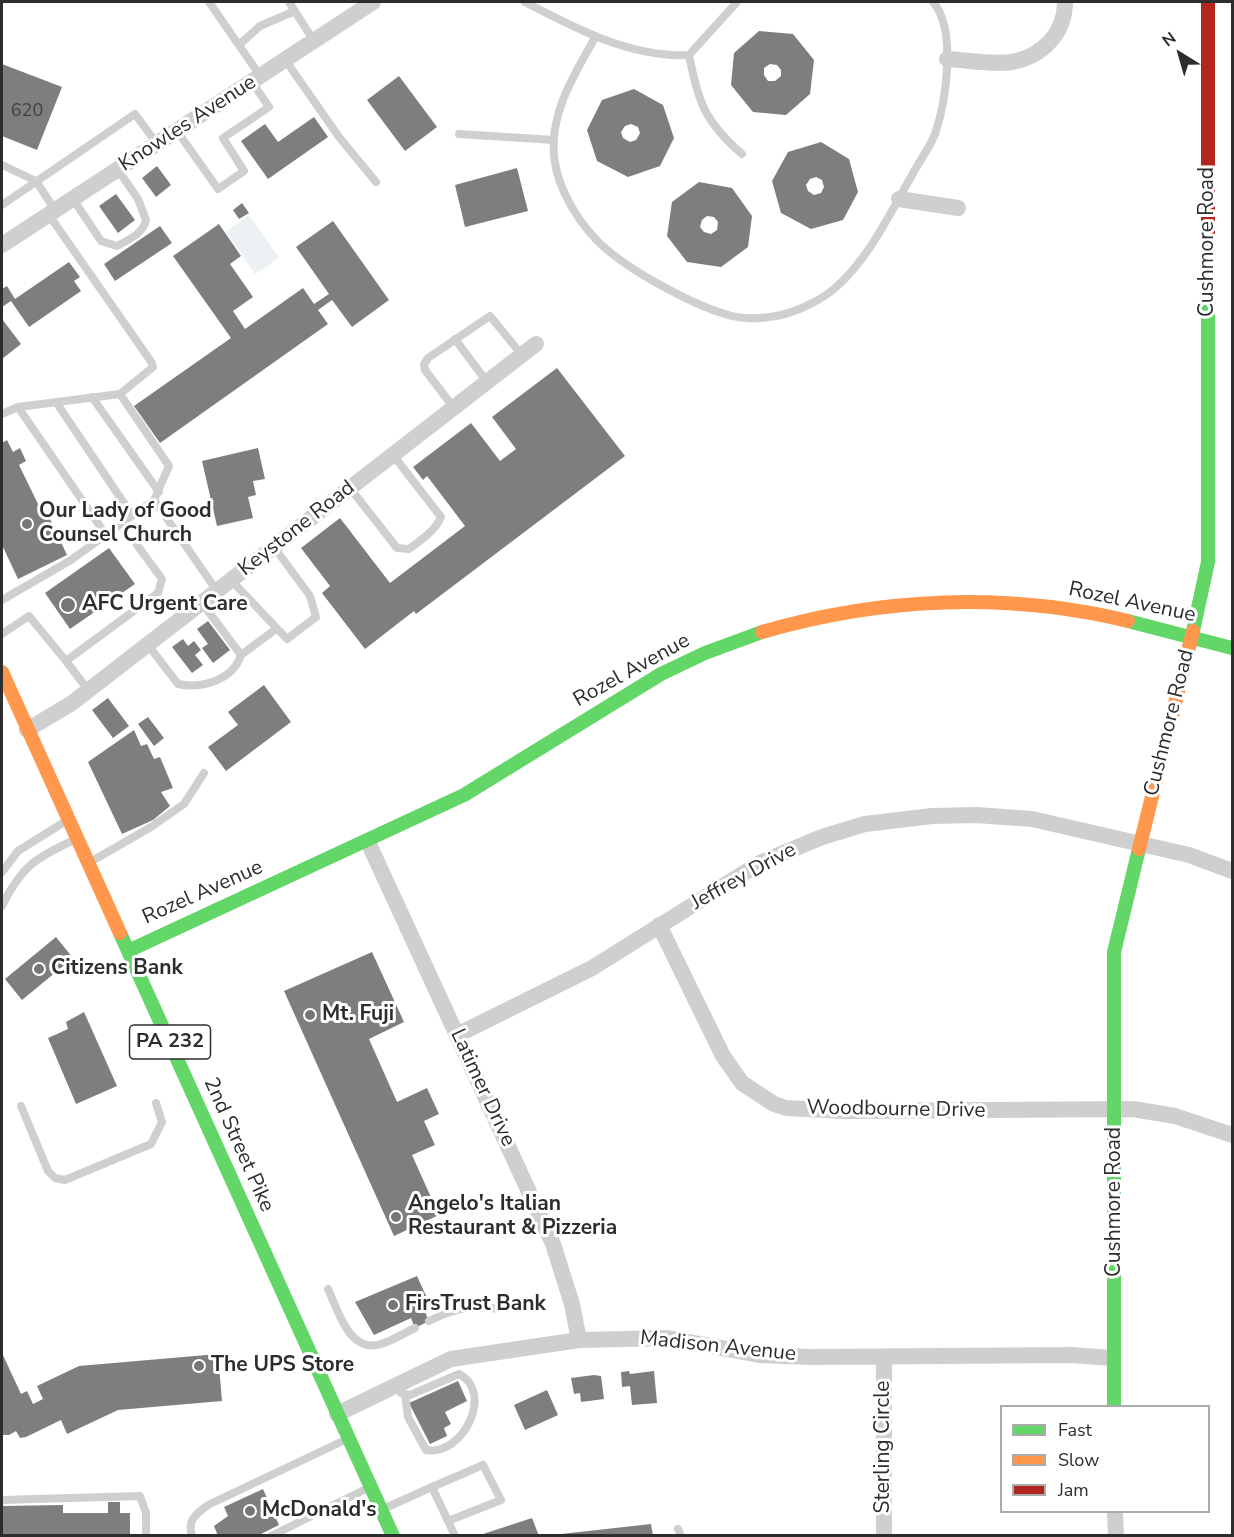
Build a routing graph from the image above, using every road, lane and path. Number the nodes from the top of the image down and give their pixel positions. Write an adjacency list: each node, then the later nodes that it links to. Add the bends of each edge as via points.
1 (209, 2): 12 (lane)
2 (289, 2): 9 (lane)
3 (373, 2): 11 (street, Knowles Avenue)
4 (525, 2): 10 (lane)
5 (737, 2): 13 (lane)
6 (933, 2): 14 (lane, via 944,28)
7 (1065, 2): 14 (street, via 1065,16 1058,32 1045,47 1028,57 1010,62)
8 (1208, 2): 55 (street, Cushmore Road, via 1208,541 1205,582)
9 (295, 11): 11 (lane); 12 (lane, via 261,26)
10 (596, 36): 13 (lane, via 642,52); 19 (lane, via 564,97)
11 (315, 42): 15 (street, Knowles Avenue)
12 (239, 45): 16 (lane)
13 (689, 55): 21 (lane, via 706,116)
14 (947, 59): 27 (lane, via 944,104 934,136)
15 (286, 61): 16 (street, Knowles Avenue); 25 (lane)
16 (256, 80): 17 (street, Knowles Avenue); 17 (lane, via 269,107 223,138 244,171 218,189)
17 (177, 131): 20 (street, Knowles Avenue)
18 (459, 134): 19 (lane)
19 (554, 140): 27 (lane, via 555,164 563,186 593,237 630,267 705,308 734,317 783,315 833,290 868,249)
20 (157, 144): 23 (street, Knowles Avenue); 24 (lane, via 135,114)
21 (742, 154)
22 (2, 165): 24 (lane)
23 (117, 170): 26 (street, Knowles Avenue); 26 (lane, via 138,199 146,220 143,228 127,240 117,246 101,241)
24 (36, 181): 28 (lane); 30 (lane)
25 (376, 182)
26 (73, 199): 30 (street, Knowles Avenue)
27 (899, 199): 29 (street)
28 (2, 205)
29 (958, 208)
30 (52, 213): 31 (street, Knowles Avenue); 36 (lane, via 152,363 149,373)
31 (2, 245)
32 (455, 339): 34 (lane, via 490,316); 35 (lane); 40 (lane, via 424,364)
33 (536, 344): 34 (street, Keystone Road)
34 (522, 355): 35 (street, Keystone Road)
35 (487, 382): 40 (street, Keystone Road)
36 (120, 394): 37 (lane); 44 (lane, via 169,466)
37 (92, 397): 38 (lane); 44 (lane)
38 (56, 402): 39 (lane); 45 (lane)
39 (18, 407): 41 (lane); 46 (lane)
40 (454, 408): 42 (street, Keystone Road)
41 (2, 414)
42 (393, 454): 43 (street, Keystone Road); 43 (lane, via 441,517 420,541 409,549 397,548)
43 (350, 488): 48 (street, Keystone Road)
44 (156, 496): 45 (lane); 50 (lane)
45 (132, 515): 46 (lane)
46 (106, 535): 51 (lane)
47 (137, 545): 59 (lane, via 162,579 158,593)
48 (274, 547): 49 (street, Keystone Road); 53 (lane, via 310,596 316,617 287,639)
49 (231, 580): 50 (street, Keystone Road); 53 (lane)
50 (217, 591): 52 (street, Keystone Road)
51 (2, 600)
52 (202, 603): 56 (street, Keystone Road); 58 (lane)
53 (276, 629): 58 (lane)
54 (2, 634): 59 (lane, via 29,616)
55 (1191, 637): 57 (street, Rozel Avenue); 66 (street, Rozel Avenue, via 1090,613 987,601 899,604 824,616 749,637 662,673 511,769); 67 (street, Cushmore Road)
56 (148, 645): 58 (lane, via 178,684 192,687 226,676); 61 (street, Keystone Road)
57 (1233, 648)
58 (241, 655)
59 (66, 661): 61 (lane)
60 (2, 672): 62 (street, 2nd Street Pike / PA 232)
61 (88, 690): 62 (street, Keystone Road)
62 (27, 730): 64 (street, 2nd Street Pike / PA 232)
63 (204, 773): 68 (lane, via 184,804)
64 (69, 820): 65 (street, 2nd Street Pike / PA 232); 70 (lane, via 18,851)
65 (78, 838): 68 (street, 2nd Street Pike / PA 232); 71 (lane, via 31,863 20,873)
66 (368, 842): 73 (street, Rozel Avenue); 74 (street, Latimer Drive)
67 (1142, 845): 69 (street, Jeffrey Drive, via 1201,858); 72 (street, Jeffrey Drive, via 1006,816 888,820 843,830 780,853); 77 (street, Cushmore Road, via 1114,952)
68 (89, 863): 73 (street, 2nd Street Pike / PA 232)
69 (1233, 871)
70 (2, 872)
71 (2, 906)
72 (659, 925): 74 (street, Jeffrey Drive, via 592,968); 77 (street, Woodbourne Drive, via 723,1056 742,1083 774,1104 844,1111)
73 (130, 950): 88 (street, 2nd Street Pike / PA 232)
74 (457, 1035): 83 (street, Latimer Drive, via 553,1244)
75 (156, 1103): 76 (lane, via 162,1122 151,1144 65,1180 48,1171)
76 (21, 1106)
77 (1114, 1110): 78 (street, Woodbourne Drive, via 1175,1116); 85 (street, Cushmore Road)
78 (1233, 1135)
79 (328, 1288): 82 (lane, via 354,1339 368,1346)
80 (503, 1309): 81 (lane, via 470,1306)
81 (429, 1321)
82 (415, 1328)
83 (579, 1340): 84 (street, Madison Avenue, via 668,1338 759,1355); 86 (street, Madison Avenue, via 450,1359)
84 (884, 1358): 85 (street, Madison Avenue); 101 (street, Sterling Circle)
85 (1113, 1358): 87 (street, Cushmore Road)
86 (401, 1390): 86 (lane, via 408,1417 426,1450 442,1448 461,1436 473,1414 473,1393 463,1376 453,1374); 88 (street, Madison Avenue)
87 (1114, 1405)
88 (337, 1414): 89 (street, 2nd Street Pike / PA 232)
89 (348, 1438): 90 (street, 2nd Street Pike / PA 232); 97 (lane, via 208,1505 193,1516)
90 (371, 1487): 93 (street, 2nd Street Pike / PA 232); 98 (lane)
91 (432, 1487): 93 (lane); 95 (lane); 95 (lane, via 483,1465 501,1500)
92 (2, 1500): 96 (lane, via 141,1496)
93 (381, 1510): 99 (street, 2nd Street Pike / PA 232)
94 (1115, 1513): 102 (street)
95 (448, 1521): 100 (lane)
96 (146, 1536)
97 (192, 1536)
98 (271, 1536)
99 (393, 1536)
100 (455, 1536)
101 (884, 1536)
102 (1116, 1536)

